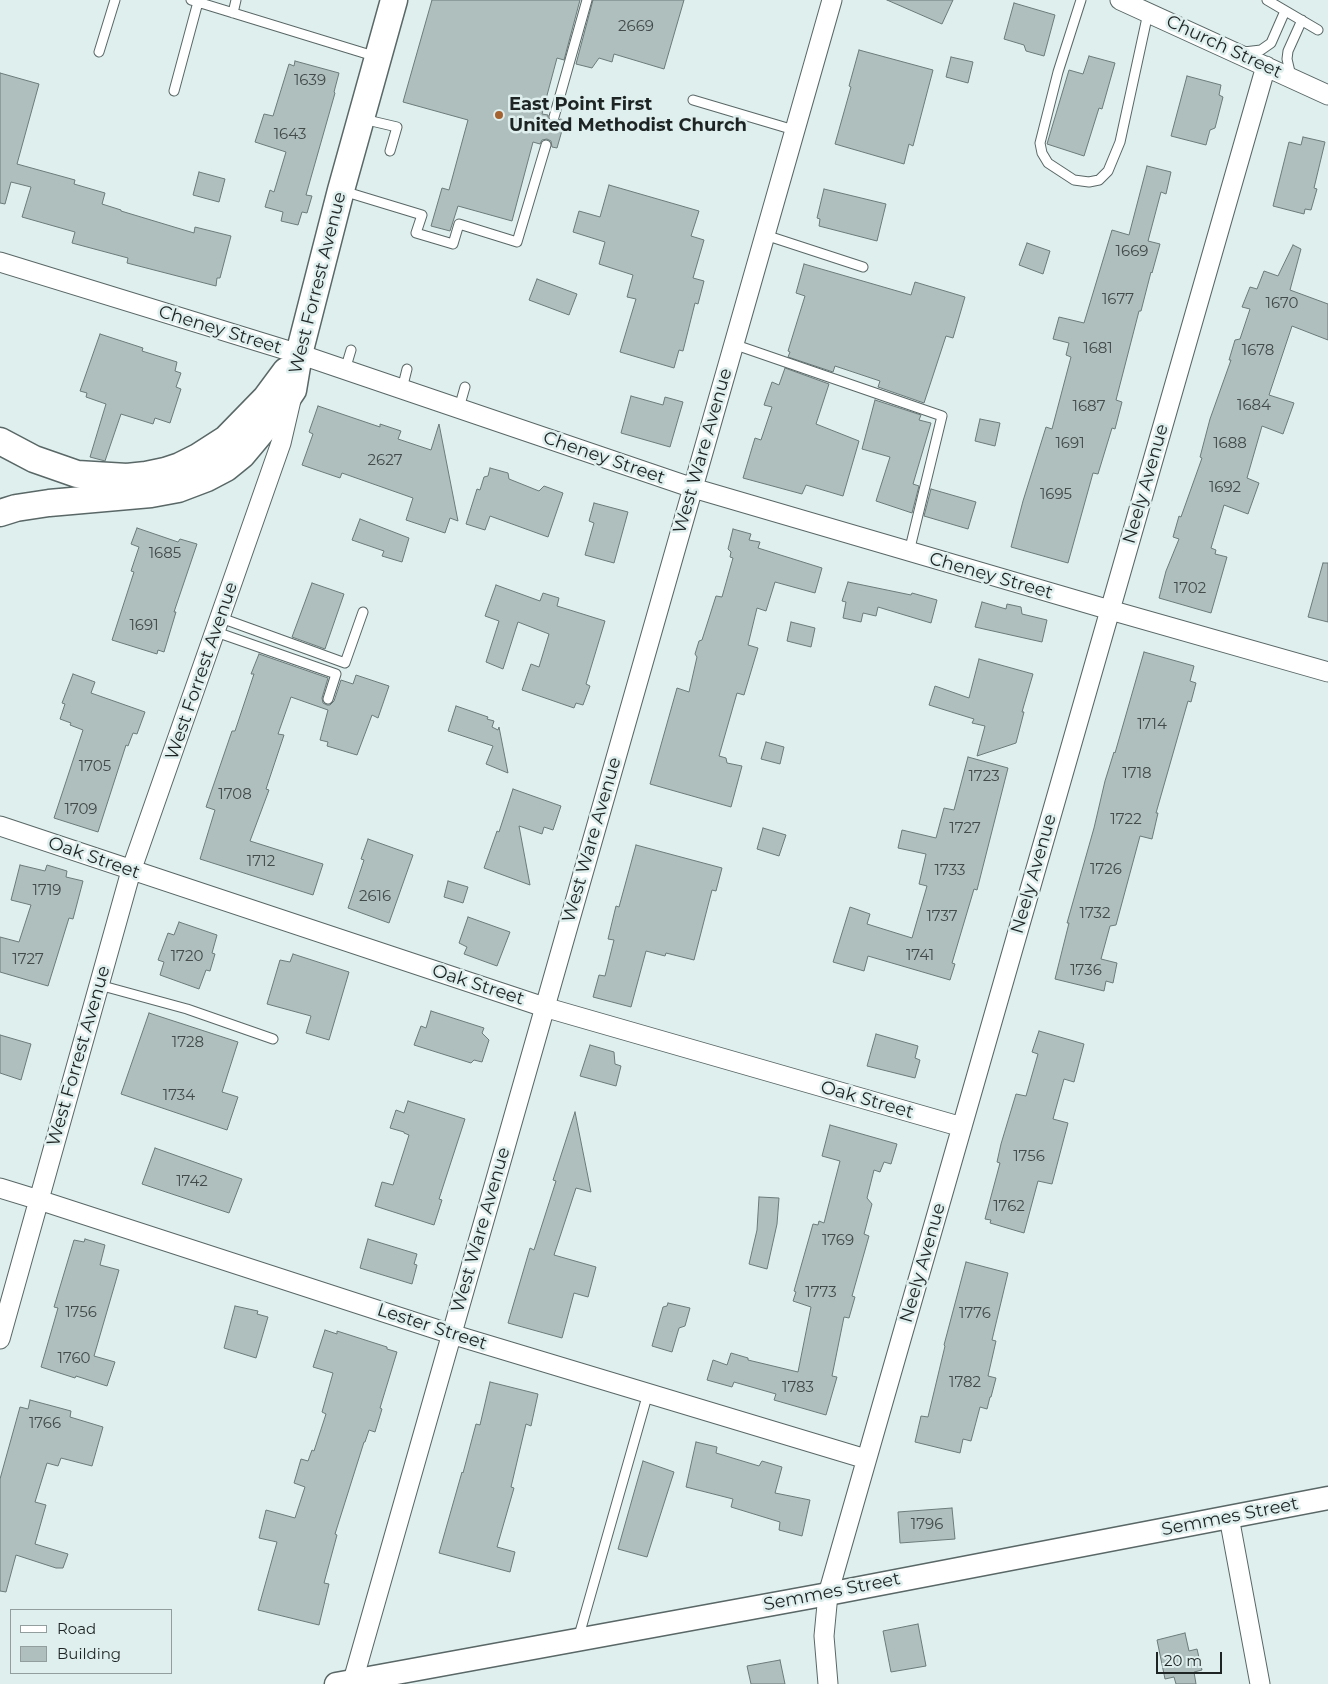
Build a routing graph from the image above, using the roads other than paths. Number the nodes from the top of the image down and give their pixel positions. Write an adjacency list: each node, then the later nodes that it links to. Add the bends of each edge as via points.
1 (115, 0): 15 (lane)
2 (236, 0): 11 (lane)
3 (394, 0): 17 (main road, West Forrest Avenue)
4 (587, 0): 23 (lane)
5 (832, 0): 25 (street, West Ware Avenue)
6 (1081, 0): 12 (lane, via 1040,143 1048,163 1074,180 1099,180 1108,171 1120,142)
7 (1120, 0): 12 (street, Church Street)
8 (1266, 0): 10 (lane)
9 (194, 1): 11 (lane); 20 (lane)
10 (1285, 11): 13 (lane); 16 (lane, via 1271,43 1261,50)
11 (233, 13): 17 (lane)
12 (1148, 13): 16 (street, Church Street)
13 (1302, 20): 14 (lane); 19 (lane, via 1287,59)
14 (1318, 30)
15 (99, 52)
16 (1234, 52): 18 (street, Church Street)
17 (378, 57): 24 (main road, West Forrest Avenue)
18 (1266, 66): 19 (street, Church Street); 45 (street, Neely Avenue)
19 (1295, 80): 21 (street, Church Street)
20 (174, 91)
21 (1328, 95)
22 (693, 100): 25 (lane)
23 (554, 117)
24 (361, 119): 27 (lane, via 397,127); 28 (main road, West Forrest Avenue)
25 (794, 130): 29 (street, West Ware Avenue)
26 (546, 145): 28 (lane, via 517,242 459,224 453,244 425,236 416,233 422,215)
27 (390, 151)
28 (341, 190): 34 (main road, West Forrest Avenue)
29 (765, 234): 31 (lane); 32 (street, West Ware Avenue)
30 (0, 262): 34 (street, Cheney Street)
31 (863, 267)
32 (733, 344): 42 (street, West Ware Avenue); 44 (lane, via 942,416)
33 (351, 350): 36 (lane)
34 (298, 354): 36 (street, Cheney Street); 38 (main road, West Forrest Avenue); 41 (main road, via 266,398 226,439 180,466 127,477 77,474 34,460)
35 (407, 369): 39 (lane)
36 (345, 370): 39 (street, Cheney Street)
37 (465, 387): 40 (lane)
38 (293, 390): 43 (main road, via 242,455 207,478 178,489 151,494 59,502); 47 (street, West Forrest Avenue, via 282,443)
39 (402, 390): 40 (street, Cheney Street)
40 (458, 408): 42 (street, Cheney Street)
41 (0, 442)
42 (692, 488): 44 (street, Cheney Street); 53 (street, West Ware Avenue)
43 (0, 513)
44 (909, 552): 45 (street, Cheney Street)
45 (1110, 610): 48 (street, Cheney Street); 55 (street, Neely Avenue)
46 (363, 612): 47 (lane, via 345,664)
47 (219, 625): 49 (lane, via 336,674); 51 (street, West Forrest Avenue)
48 (1328, 672)
49 (328, 699)
50 (0, 826): 51 (street, Oak Street)
51 (131, 871): 52 (street, West Forrest Avenue); 53 (street, Oak Street)
52 (99, 985): 54 (lane, via 187,1009); 57 (street, West Forrest Avenue)
53 (544, 1007): 55 (street, Oak Street); 58 (street, West Ware Avenue)
54 (273, 1039)
55 (962, 1127): 61 (street, Neely Avenue)
56 (0, 1188): 57 (street, Lester Street)
57 (39, 1200): 58 (street, Lester Street); 59 (street, West Forrest Avenue)
58 (451, 1334): 60 (street, Lester Street); 66 (street, West Ware Avenue)
59 (0, 1339)
60 (648, 1393): 61 (street, Lester Street); 65 (lane)
61 (866, 1459): 64 (street, Neely Avenue)
62 (1328, 1498): 63 (street, Semmes Street)
63 (1229, 1517): 64 (street, Semmes Street); 68 (street)
64 (828, 1594): 65 (street, Semmes Street); 67 (street, Neely Avenue, via 824,1636)
65 (578, 1640): 66 (street, Semmes Street)
66 (347, 1683)
67 (828, 1684)
68 (1260, 1684)

